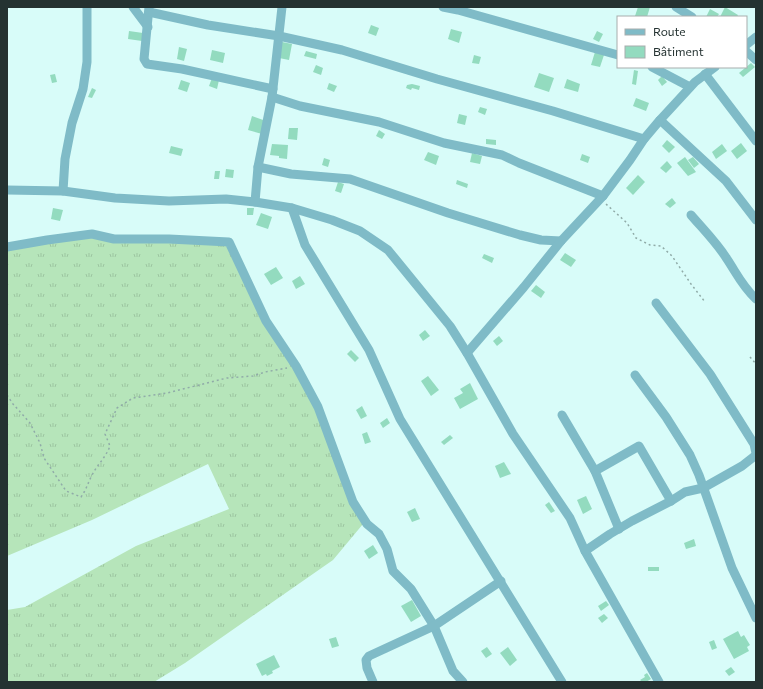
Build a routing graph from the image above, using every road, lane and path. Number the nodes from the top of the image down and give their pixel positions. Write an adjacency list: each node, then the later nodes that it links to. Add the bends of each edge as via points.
1 (87, 7): 25 (street, via 87,62 83,89 72,123)
2 (133, 7): 8 (street)
3 (282, 7): 9 (street)
4 (443, 7): 13 (street)
5 (676, 7): 7 (street)
6 (149, 9): 8 (street); 9 (street, via 208,25)
7 (690, 16)
8 (148, 27): 19 (street, via 144,60 147,64 182,69)
9 (279, 36): 19 (street); 21 (street, via 342,50)
10 (756, 37): 11 (street)
11 (747, 45)
12 (747, 52): 14 (street)
13 (617, 55)
14 (756, 60)
15 (654, 68): 18 (street)
16 (714, 68): 17 (street)
17 (705, 74): 18 (street); 22 (street)
18 (690, 87): 20 (street)
19 (272, 93): 23 (street); 26 (street, via 300,106 379,122 444,144 502,155)
20 (660, 120): 21 (street); 30 (street, via 726,181)
21 (644, 139): 26 (street)
22 (756, 141)
23 (258, 167): 27 (street); 31 (street, via 291,174 350,179 520,235)
24 (7, 190): 25 (street)
25 (63, 191): 27 (street, via 115,198 169,201 226,199)
26 (603, 197): 31 (street); 34 (path, via 606,204 627,223 636,238 650,245 661,246 672,256)
27 (255, 202): 28 (street)
28 (292, 208): 36 (street, via 360,232 388,250 450,326); 49 (street, via 305,246 370,350 400,418)
29 (691, 215): 33 (street)
30 (756, 220)
31 (561, 241): 36 (street)
32 (7, 247): 39 (street, via 92,234 114,239 228,242 266,321)
33 (756, 299)
34 (705, 302)
35 (656, 303): 43 (street, via 710,374 754,444)
36 (468, 353): 48 (street, via 513,434 570,518)
37 (750, 357): 38 (path)
38 (756, 364)
39 (296, 366): 41 (path, via 133,398 117,408 110,421 105,434 110,446 107,454 80,497 66,491 44,458 30,423); 51 (street, via 318,407 353,502 367,524 379,534 387,549 393,571 411,589)
40 (635, 375): 45 (street, via 666,416 690,455)
41 (7, 395)
42 (562, 415): 44 (street)
43 (756, 454): 45 (street, via 742,466)
44 (594, 471): 46 (street, via 639,446); 47 (street)
45 (703, 488): 46 (street, via 685,492); 50 (street, via 732,568)
46 (671, 501): 47 (street)
47 (619, 529): 48 (street)
48 (585, 551): 55 (street)
49 (501, 581): 51 (street); 54 (street)
50 (756, 618)
51 (434, 626): 52 (street, via 369,656 366,660 367,668); 53 (street, via 453,671)
52 (374, 682)
53 (463, 682)
54 (562, 682)
55 (659, 682)

